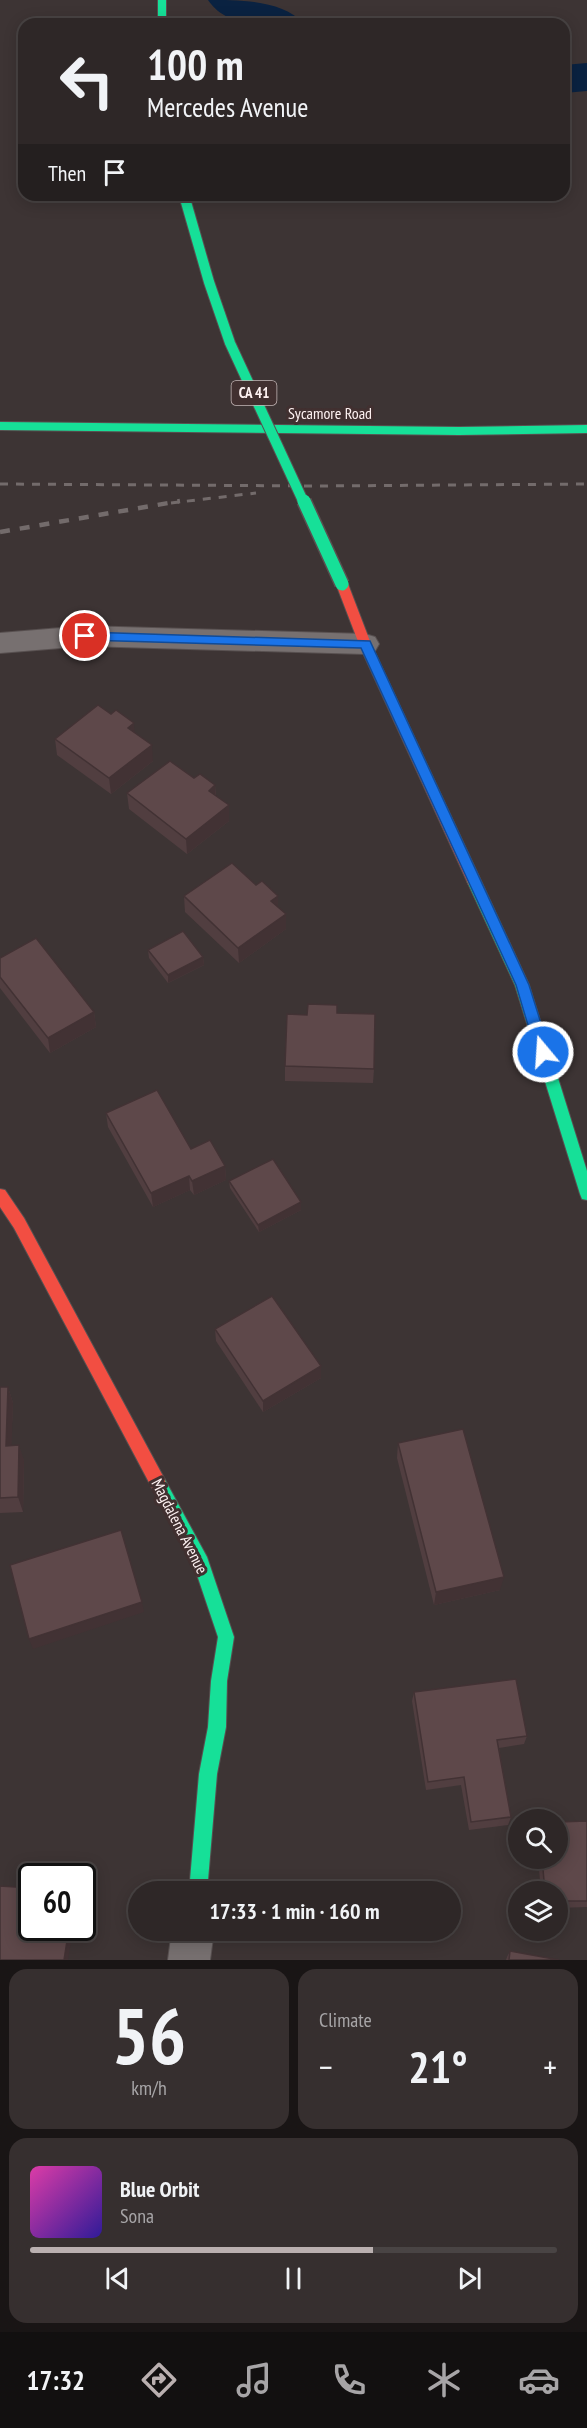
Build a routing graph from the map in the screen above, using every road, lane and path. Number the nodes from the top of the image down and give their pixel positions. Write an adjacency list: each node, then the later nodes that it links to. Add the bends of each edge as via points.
1 (162, 0): 2 (main road)
2 (162, 18)
3 (186, 201): 7 (main road, CA 41, bridge, via 230,343 342,584)
4 (0, 426): 5 (main road, Sycamore Road)
5 (587, 429)
6 (0, 643): 7 (street, via 85,636)
7 (365, 644): 8 (main road, CA 41, via 522,985)
8 (587, 1194)
9 (0, 1195): 10 (main road, Magdalena Avenue, via 19,1223 201,1563 226,1637)
10 (199, 1881)
11 (192, 1941): 12 (street)
12 (189, 1960)

